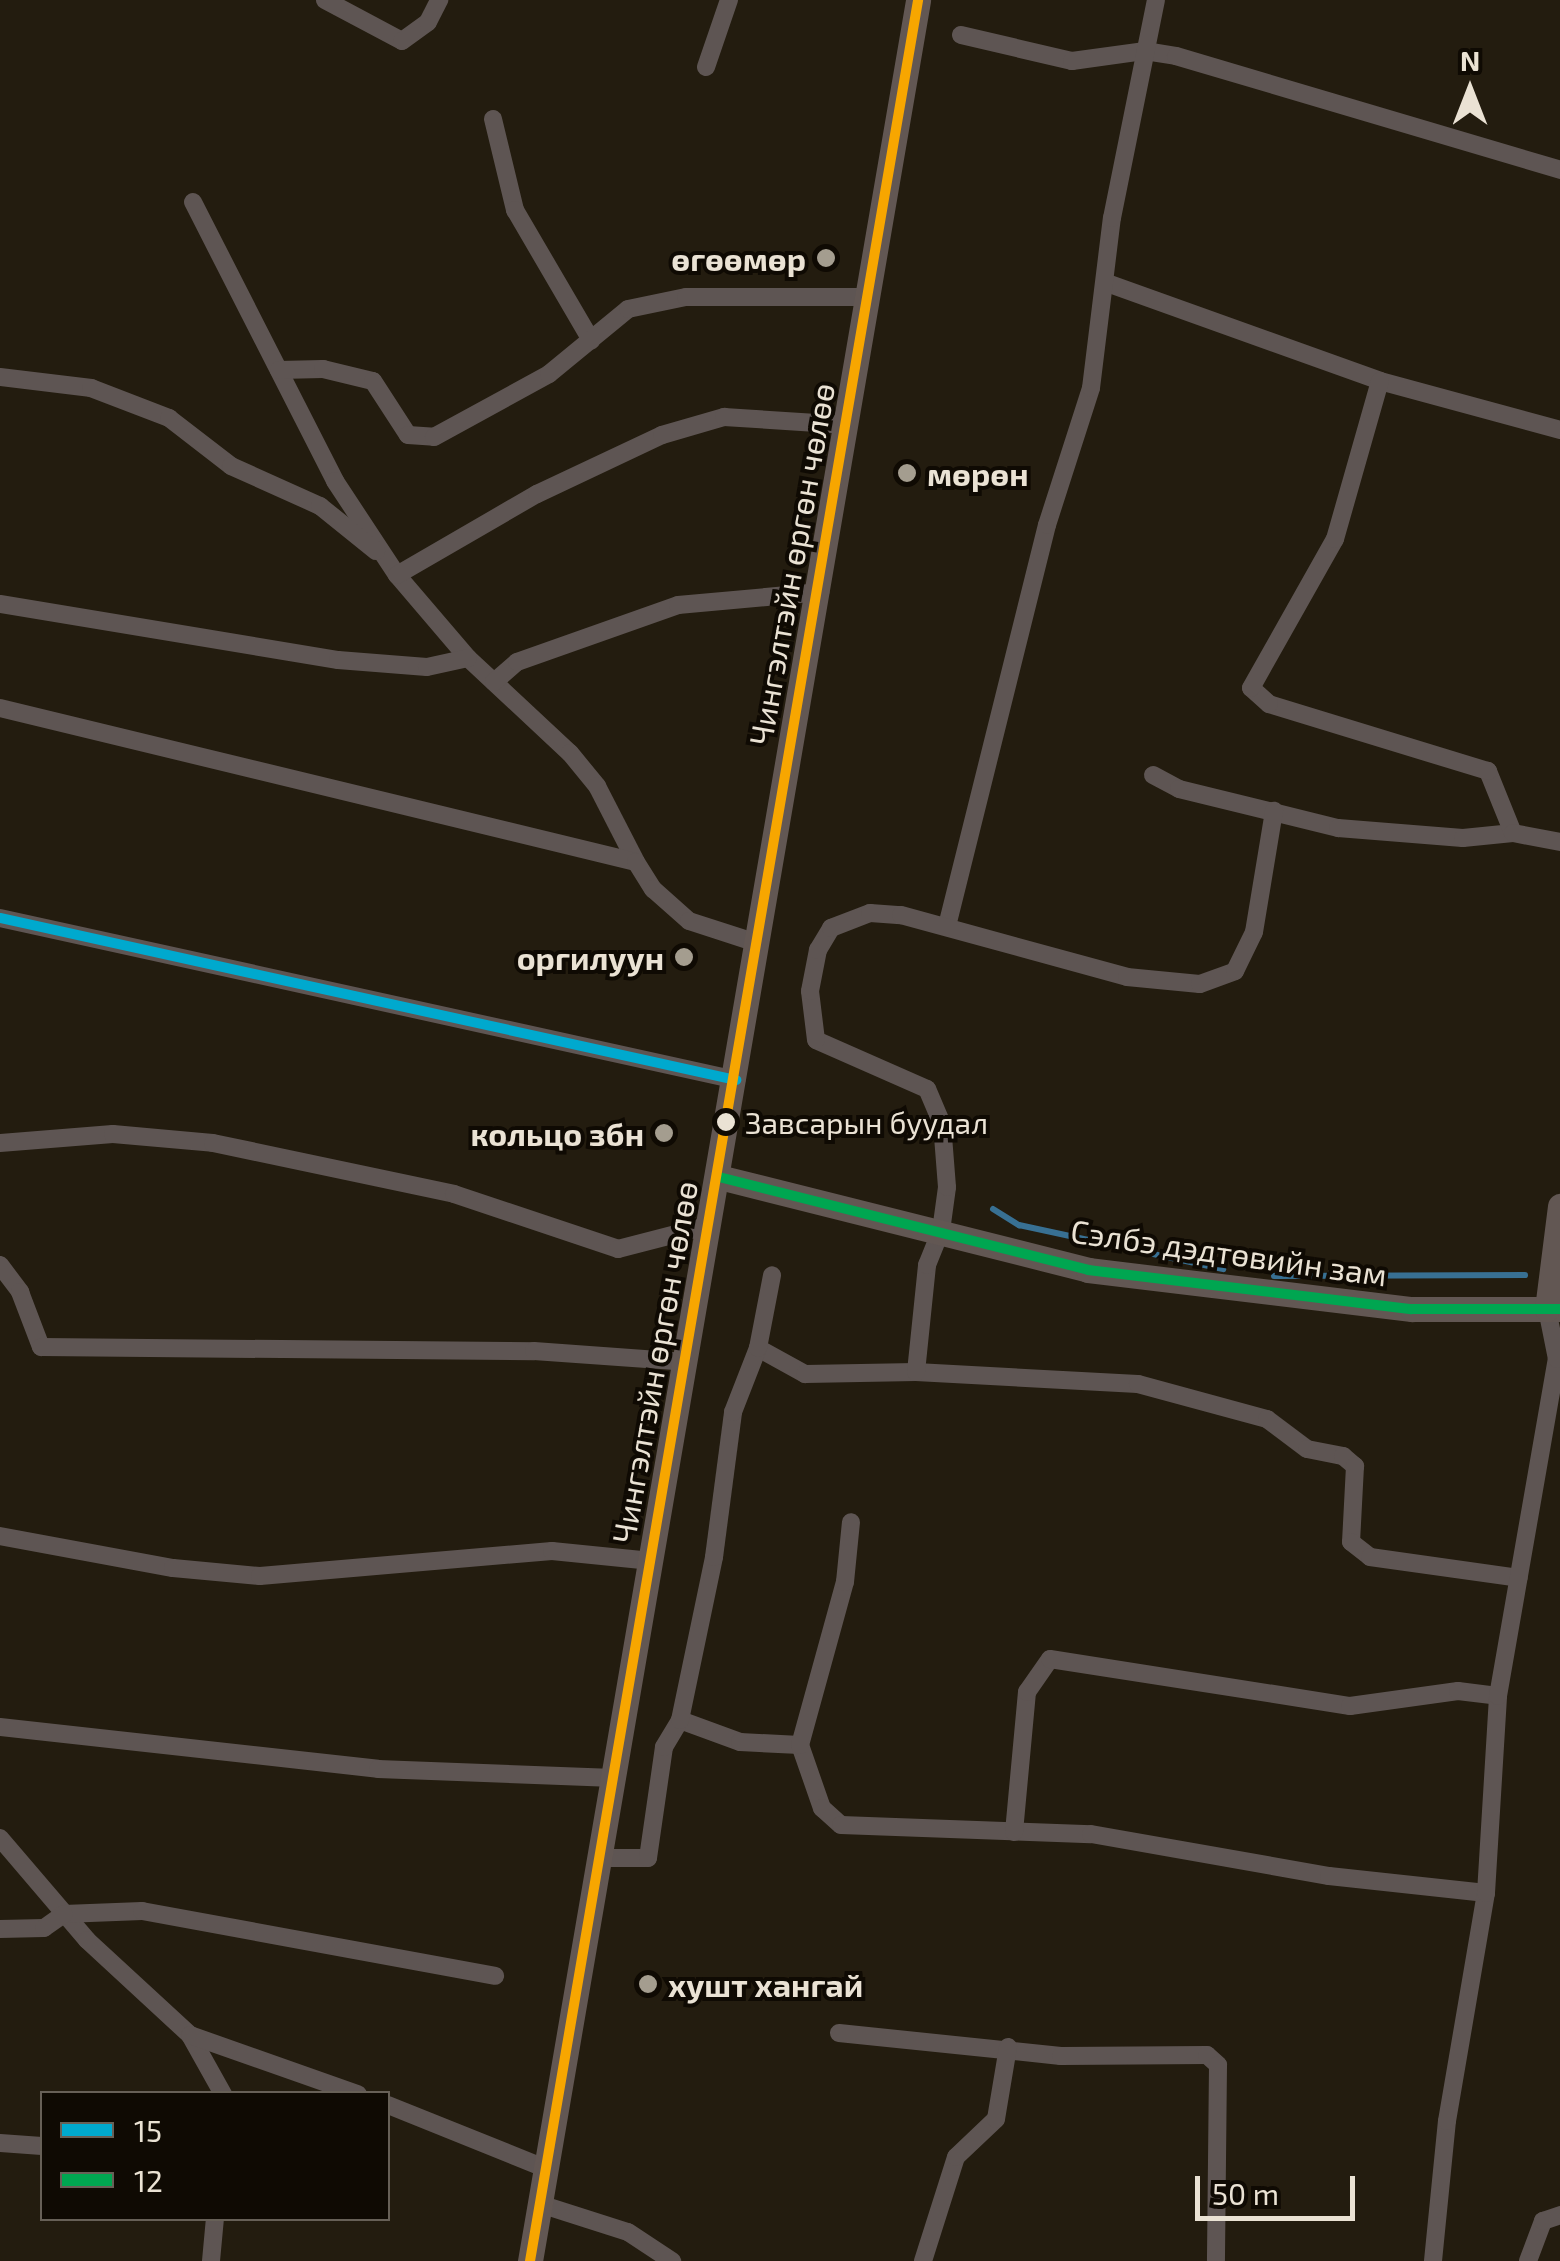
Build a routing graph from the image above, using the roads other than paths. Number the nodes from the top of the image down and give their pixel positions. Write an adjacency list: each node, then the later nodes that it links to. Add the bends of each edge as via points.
1 (325, 0): 2 (street, via 402,41 428,22)
2 (439, 0)
3 (728, 0): 8 (street)
4 (918, 0): 13 (main road, Чингэлтэйн өргөн чөлөө)
5 (1156, 0): 7 (street)
6 (961, 35): 7 (street, via 1072,61)
7 (1145, 51): 10 (street); 12 (street, via 1112,218)
8 (706, 67)
9 (492, 119): 14 (street, via 515,210)
10 (1560, 170)
11 (193, 202): 15 (street)
12 (1107, 283): 17 (street); 32 (street, via 1091,388 1047,524)
13 (868, 297): 14 (street, via 686,297 628,309); 18 (main road, Чингэлтэйн өргөн чөлөө)
14 (591, 340): 15 (street, via 548,374 434,437 408,435 373,381 322,369)
15 (279, 370): 20 (street, via 336,482)
16 (0, 377): 20 (street, via 91,388 169,418 231,466 320,506)
17 (1380, 382): 19 (street); 28 (street, via 1335,539 1251,688 1270,704 1488,771)
18 (848, 425): 20 (street, via 724,418 662,435); 21 (main road, Чингэлтэйн өргөн чөлөө)
19 (1560, 430)
20 (393, 568): 23 (street)
21 (820, 592): 24 (street, via 678,605 517,662); 33 (main road, Чингэлтэйн өргөн чөлөө)
22 (0, 604): 23 (street, via 338,660 426,667)
23 (468, 658): 24 (street)
24 (494, 682): 30 (street, via 597,786)
25 (0, 708): 30 (street)
26 (1153, 775): 27 (street, via 1178,789)
27 (1274, 811): 28 (street, via 1370,832 1463,838); 32 (street, via 1254,932 1235,971 1200,984 1127,977)
28 (1513, 832): 29 (street)
29 (1560, 842)
30 (636, 862): 33 (street, via 653,889 690,920)
31 (0, 918): 34 (street)
32 (946, 926): 39 (street, via 870,913 831,928 818,950 809,1022 816,1040 912,1080 937,1102 946,1187)
33 (757, 943): 34 (main road, Чингэлтэйн өргөн чөлөө)
34 (736, 1080): 36 (main road, Чингэлтэйн өргөн чөлөө)
35 (0, 1143): 38 (street, via 113,1134 214,1143 454,1194 618,1249)
36 (719, 1176): 38 (main road, Чингэлтэйн өргөн чөлөө); 39 (main road, Сэлбэ дэдтөвийн зам)
37 (1560, 1206): 42 (main road)
38 (710, 1225): 44 (main road, Чингэлтэйн өргөн чөлөө)
39 (941, 1232): 42 (main road, Сэлбэ дэдтөвийн зам, via 1088,1270 1238,1290 1412,1309); 45 (street, via 927,1265)
40 (0, 1265): 44 (street, via 20,1292 41,1347 534,1351)
41 (772, 1275): 43 (street)
42 (1554, 1309): 49 (street, via 1558,1348)
43 (758, 1348): 45 (street, via 805,1374); 51 (street, via 733,1412 714,1557)
44 (686, 1362): 48 (main road, Чингэлтэйн өргөн чөлөө)
45 (916, 1372): 49 (street, via 1138,1384 1267,1420 1306,1449 1343,1456 1355,1466 1350,1542 1370,1557)
46 (851, 1522): 53 (street, via 845,1582)
47 (0, 1536): 48 (street, via 260,1576 552,1551)
48 (652, 1561): 54 (main road, Чингэлтэйн өргөн чөлөө)
49 (1519, 1578): 50 (street)
50 (1498, 1696): 55 (street, via 1458,1691 1350,1706 1050,1659 1027,1692); 58 (street)
51 (680, 1720): 53 (street, via 740,1742); 57 (street, via 664,1748 648,1858)
52 (0, 1727): 54 (street, via 378,1769)
53 (800, 1744): 55 (street, via 822,1808 841,1826)
54 (614, 1778): 57 (main road, Чингэлтэйн өргөн чөлөө)
55 (1014, 1832): 58 (street, via 1091,1834 1329,1876)
56 (0, 1838): 59 (street)
57 (603, 1858): 70 (main road, Чингэлтэйн өргөн чөлөө)
58 (1486, 1893): 79 (street, via 1447,2120)
59 (64, 1914): 60 (street, via 44,1928); 61 (street, via 142,1911); 63 (street)
60 (0, 1929)
61 (496, 1976)
62 (840, 2033): 64 (street)
63 (190, 2035): 65 (street); 66 (street)
64 (1008, 2046): 77 (street, via 996,2119 956,2156); 78 (street, via 1061,2056 1207,2056 1218,2065)
65 (221, 2091)
66 (349, 2091)
67 (390, 2106): 70 (street)
68 (0, 2142): 69 (street)
69 (40, 2146)
70 (545, 2168): 71 (main road, Чингэлтэйн өргөн чөлөө)
71 (540, 2204): 75 (main road, Чингэлтэйн өргөн чөлөө); 76 (street, via 628,2232)
72 (1560, 2216): 80 (street, via 1543,2221)
73 (214, 2221): 74 (street)
74 (211, 2261)
75 (530, 2261)
76 (672, 2261)
77 (923, 2261)
78 (1216, 2261)
79 (1433, 2261)
80 (1528, 2261)

